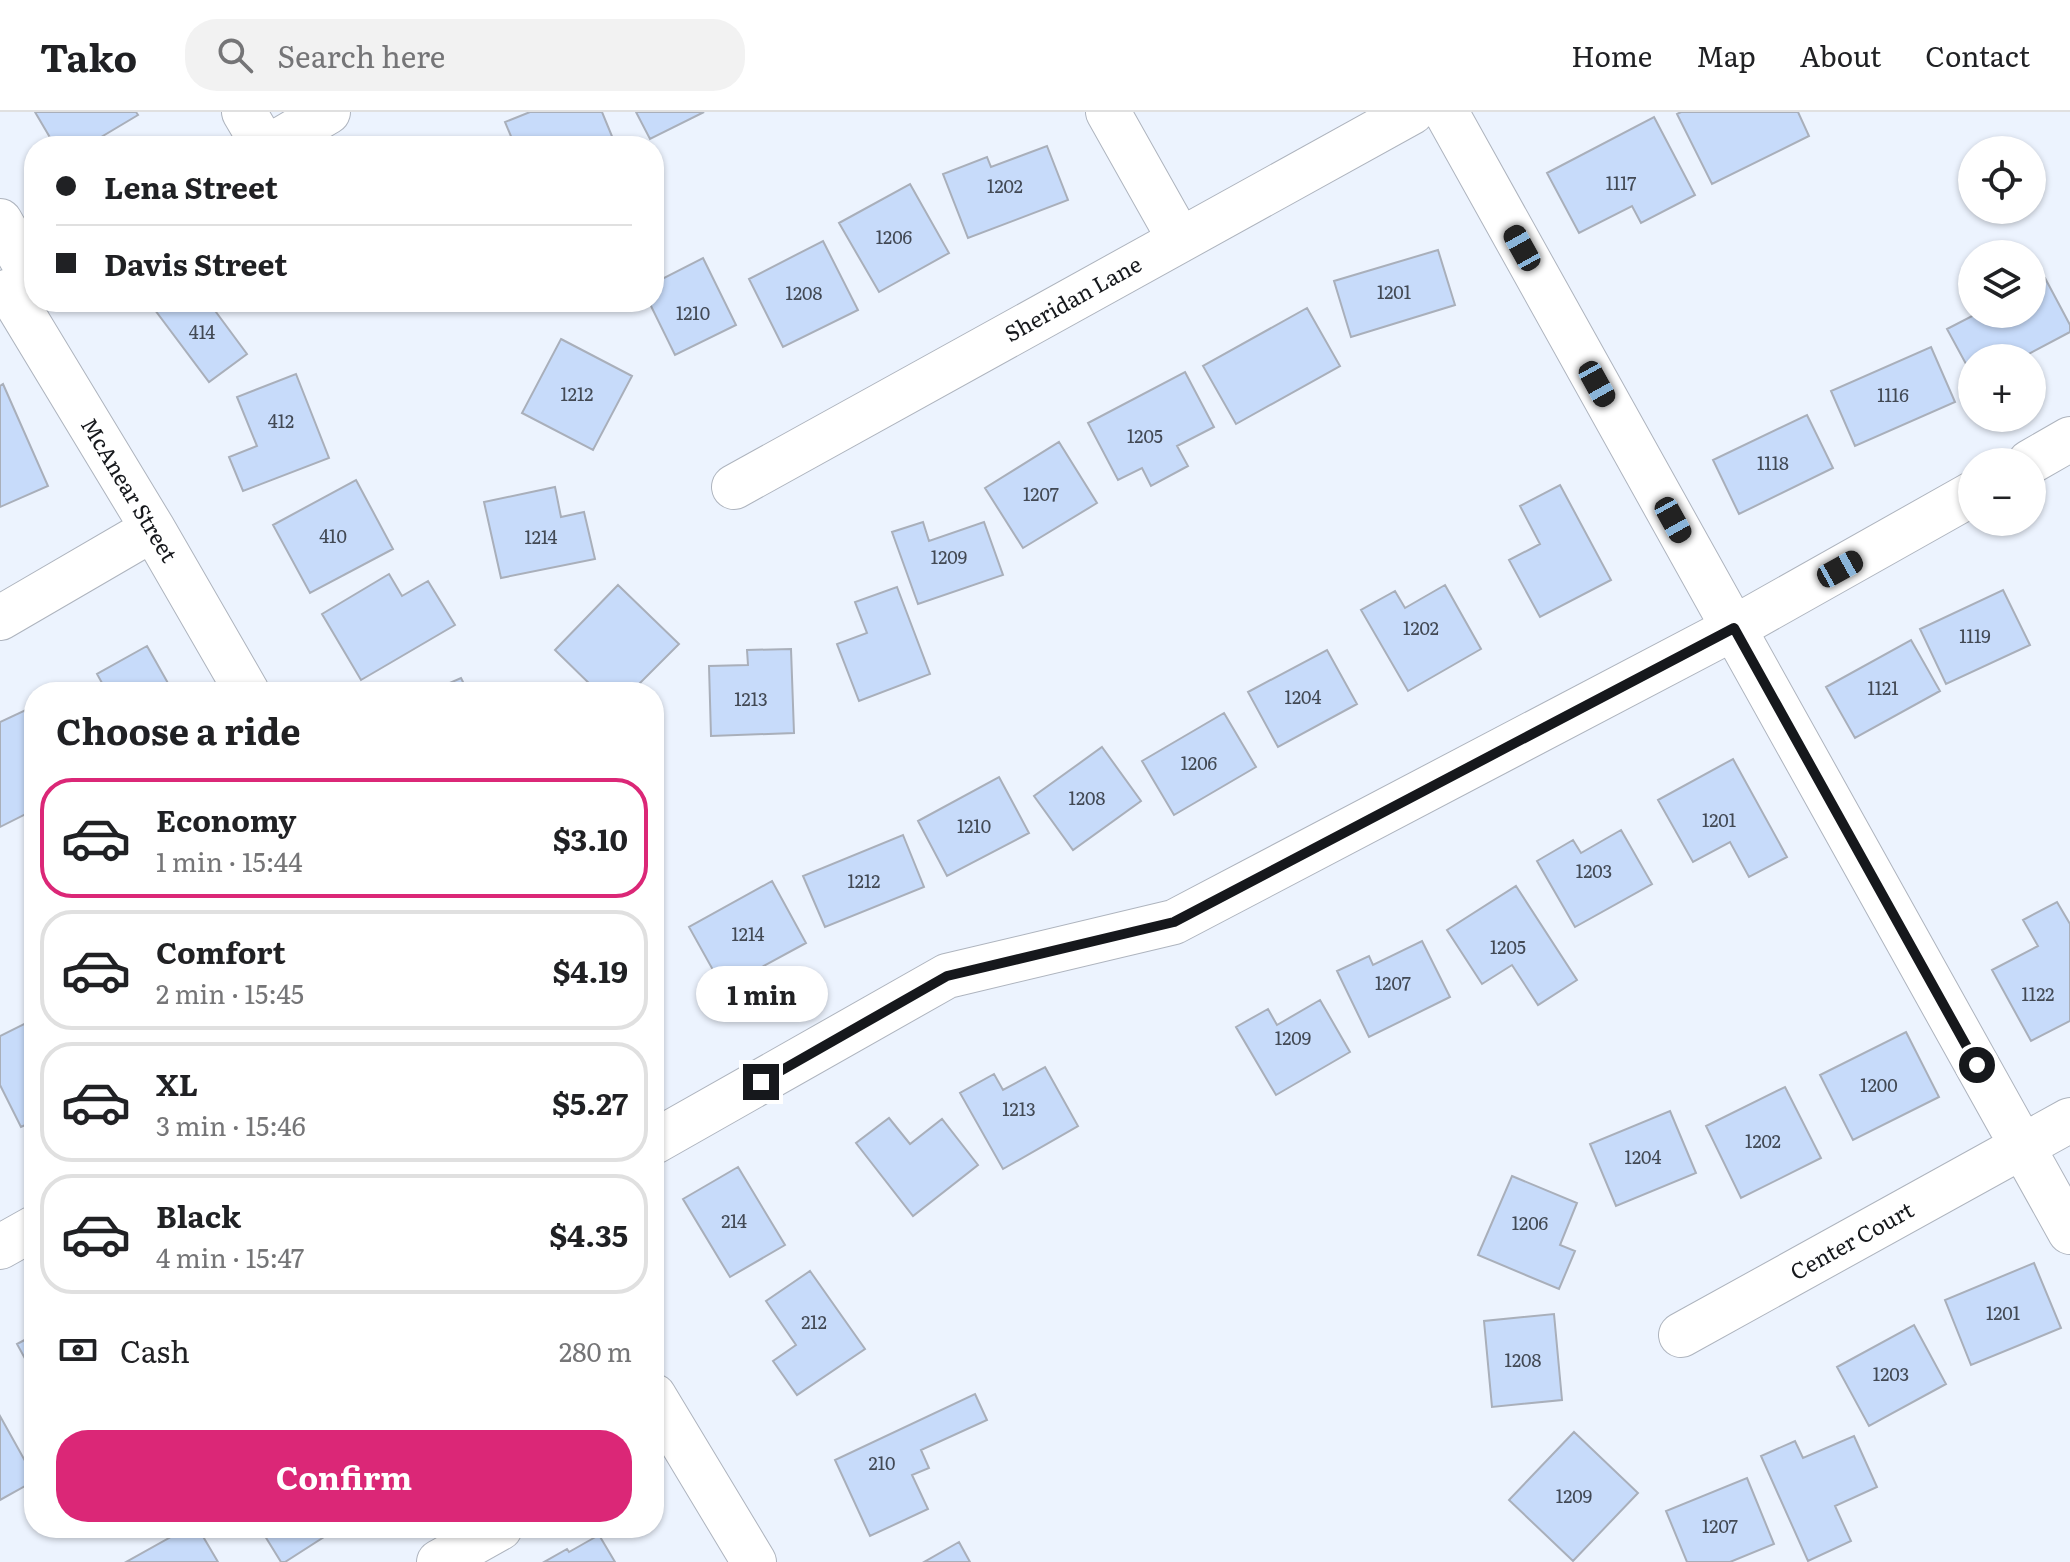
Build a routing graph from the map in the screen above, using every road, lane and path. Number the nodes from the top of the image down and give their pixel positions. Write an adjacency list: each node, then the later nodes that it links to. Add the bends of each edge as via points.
1 (244, 112): 6 (street)
2 (328, 112): 7 (street)
3 (1108, 112): 9 (street)
4 (1412, 112): 9 (street, Sheridan Lane)
5 (1446, 112): 18 (street)
6 (258, 136)
7 (287, 136)
8 (0, 221): 10 (street, McAnear Street)
9 (1180, 240): 14 (street, Sheridan Lane)
10 (19, 285)
11 (34, 312): 16 (street, McAnear Street)
12 (2070, 439): 13 (street)
13 (2046, 453)
14 (734, 487)
15 (1958, 502): 18 (street)
16 (153, 529): 17 (street); 19 (street, McAnear Street)
17 (0, 618)
18 (1734, 628): 21 (street, via 1174,922 947,976); 22 (street)
19 (241, 682)
20 (2070, 1120): 22 (street, Center Court)
21 (664, 1136)
22 (2022, 1147): 23 (street); 26 (street, Center Court)
23 (2070, 1232)
24 (24, 1234): 25 (street)
25 (0, 1247)
26 (1681, 1335)
27 (664, 1427): 30 (street)
28 (482, 1538): 29 (street)
29 (439, 1562)
30 (754, 1562)

